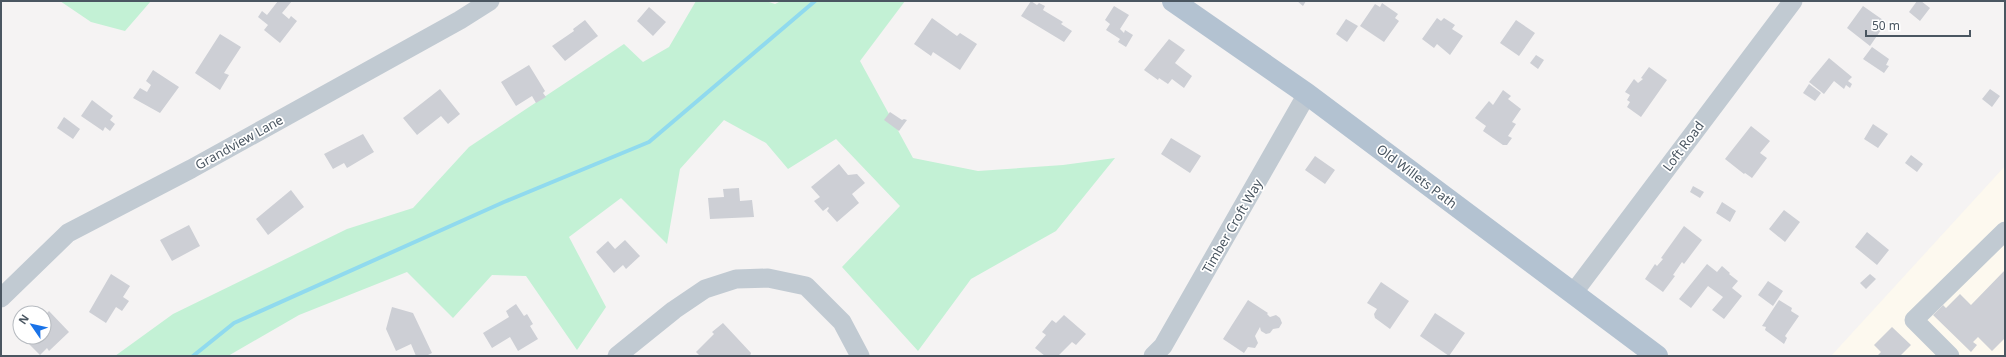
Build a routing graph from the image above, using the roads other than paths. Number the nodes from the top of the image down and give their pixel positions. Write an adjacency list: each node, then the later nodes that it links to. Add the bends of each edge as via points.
1 (490, 1): 7 (street, Grandview Lane, via 191,169 68,233)
2 (1174, 1): 4 (main road, Old Willets Path)
3 (1792, 1): 6 (street, Loft Road)
4 (1307, 94): 6 (main road, Old Willets Path); 10 (street, Timber Croft Way, via 1163,346)
5 (2005, 231): 12 (street, via 1914,320)
6 (1574, 292): 11 (main road, Old Willets Path)
7 (1, 298)
8 (617, 356): 9 (street, via 674,310 705,289 736,279 768,278 806,286 842,322)
9 (860, 356)
10 (1153, 356)
11 (1657, 356)
12 (1950, 356)

